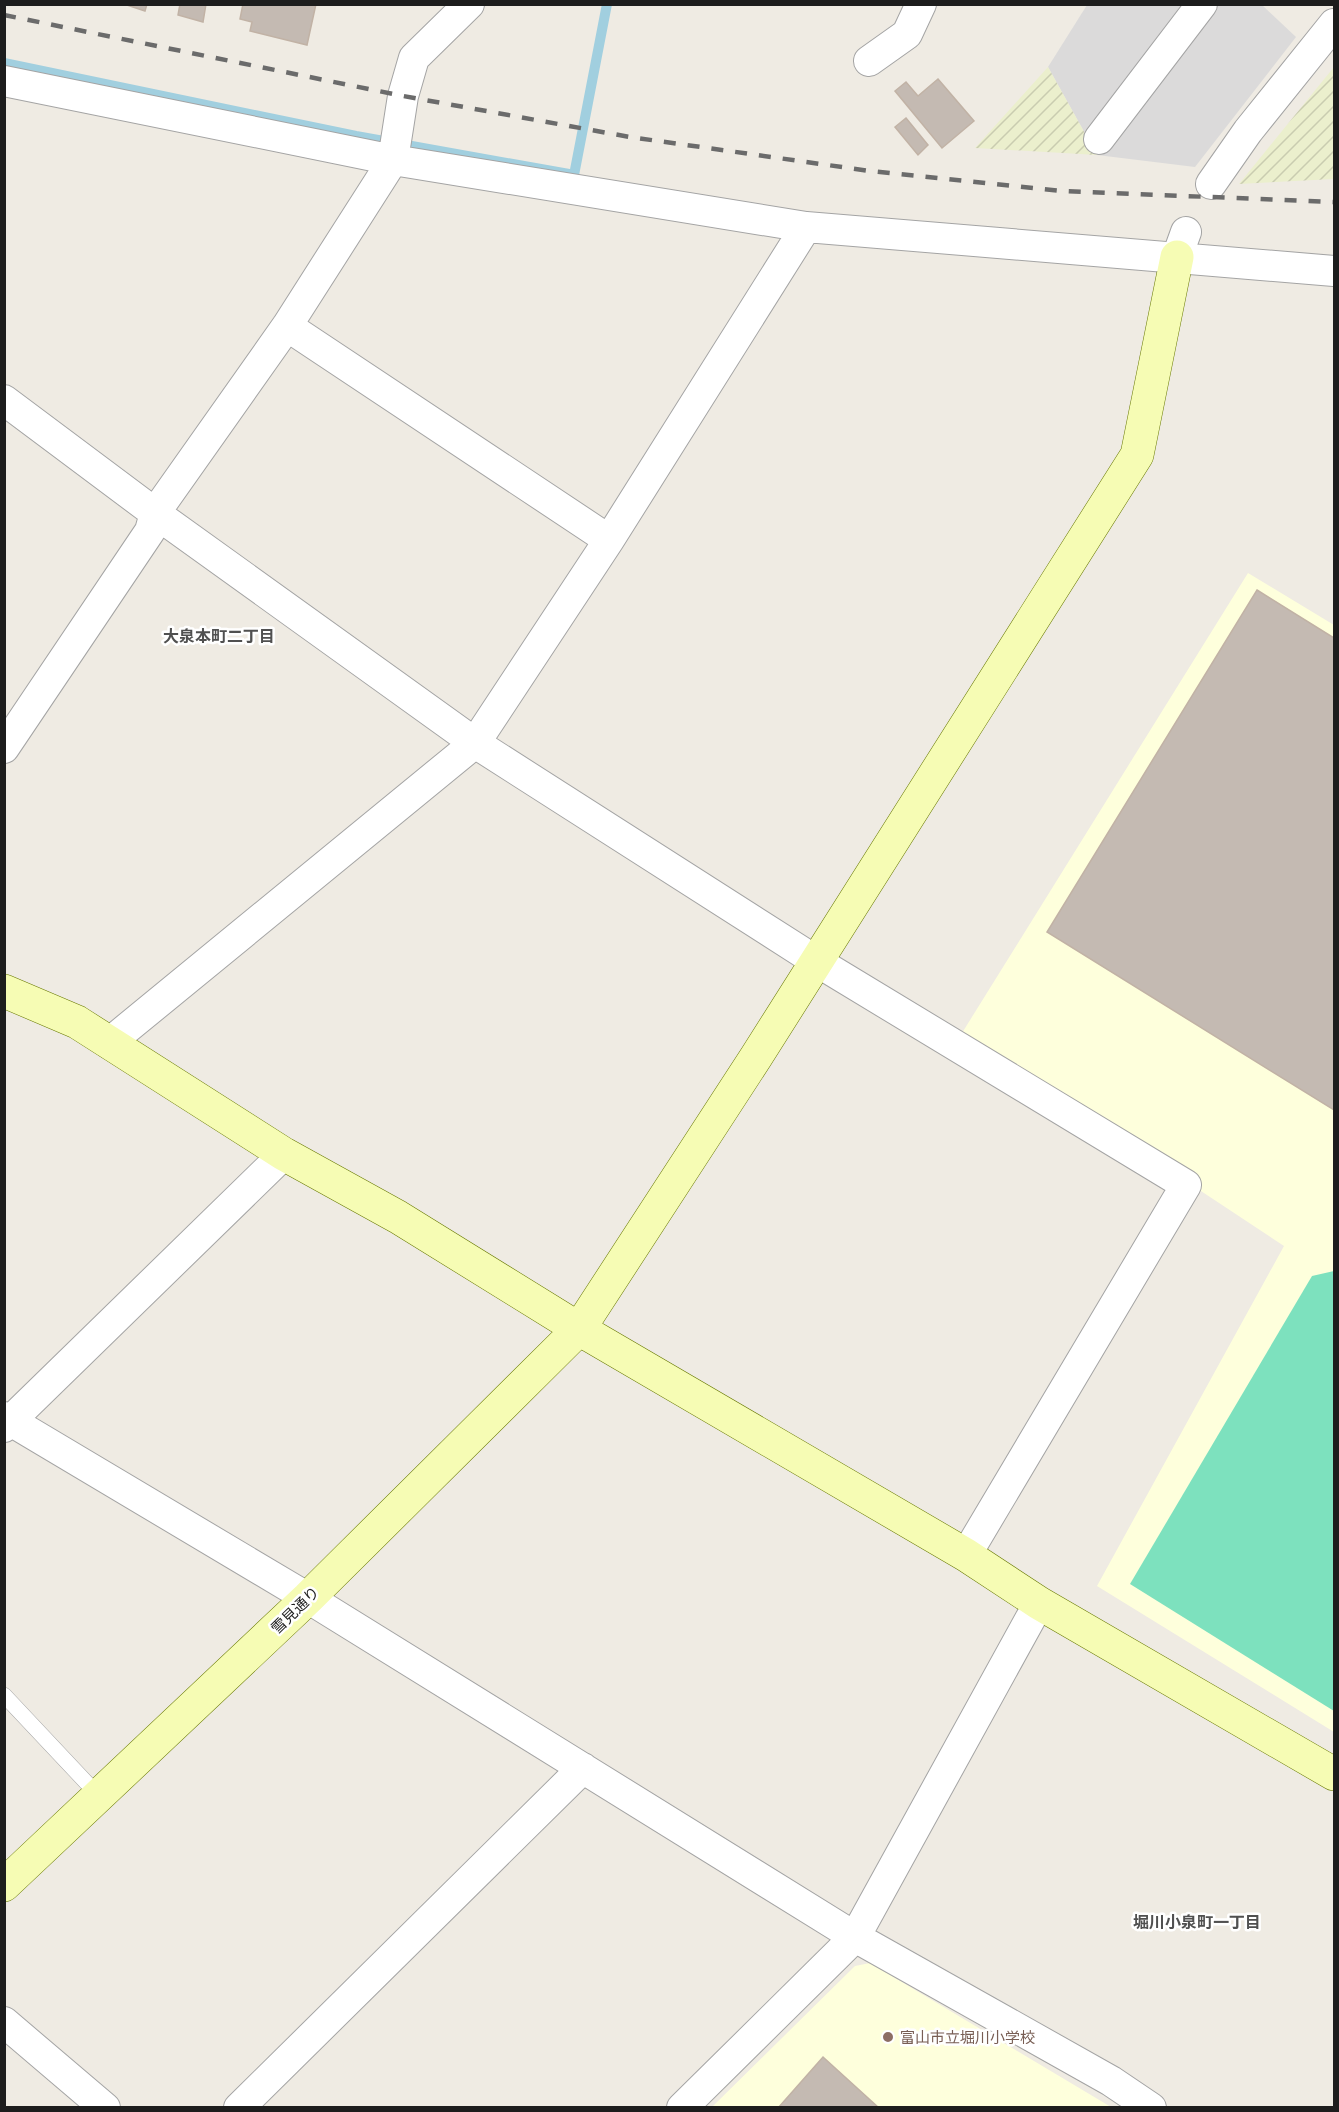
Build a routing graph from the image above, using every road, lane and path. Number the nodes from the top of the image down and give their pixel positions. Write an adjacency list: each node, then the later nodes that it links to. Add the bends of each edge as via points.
1 (469, 4): 8 (street, via 414,58 403,96)
2 (921, 4): 5 (street, via 907,34)
3 (1202, 4): 7 (street)
4 (1335, 24): 9 (street, via 1248,131)
5 (868, 60)
6 (4, 81): 8 (street)
7 (1099, 139)
8 (393, 160): 10 (street); 13 (street)
9 (1211, 184)
10 (807, 227): 11 (street); 16 (street)
11 (1181, 245): 12 (street); 19 (street, 雪見通り, via 1137,455)
12 (1335, 271)
13 (287, 326): 15 (street); 16 (street)
14 (4, 400): 15 (street)
15 (155, 513): 17 (street); 18 (street, via 150,531)
16 (609, 540): 17 (street)
17 (476, 743): 19 (street); 21 (street)
18 (4, 748)
19 (816, 961): 23 (street, 雪見通り); 25 (street, via 1186,1185)
20 (4, 991): 21 (street, via 77,1022)
21 (109, 1043): 22 (street)
22 (284, 1154): 23 (street, via 398,1217); 24 (street)
23 (579, 1329): 25 (street); 26 (street, 雪見通り)
24 (7, 1422): 26 (street)
25 (966, 1555): 27 (street)
26 (308, 1598): 29 (street); 31 (street, 雪見通り)
27 (1039, 1603): 30 (street); 33 (street)
28 (4, 1695): 31 (lane)
29 (583, 1768): 33 (street); 36 (street)
30 (1335, 1774)
31 (99, 1796): 32 (street, 雪見通り)
32 (4, 1885)
33 (855, 1936): 37 (street); 38 (street, via 1112,2081)
34 (4, 2022): 35 (street)
35 (105, 2108)
36 (239, 2108)
37 (682, 2108)
38 (1151, 2108)

